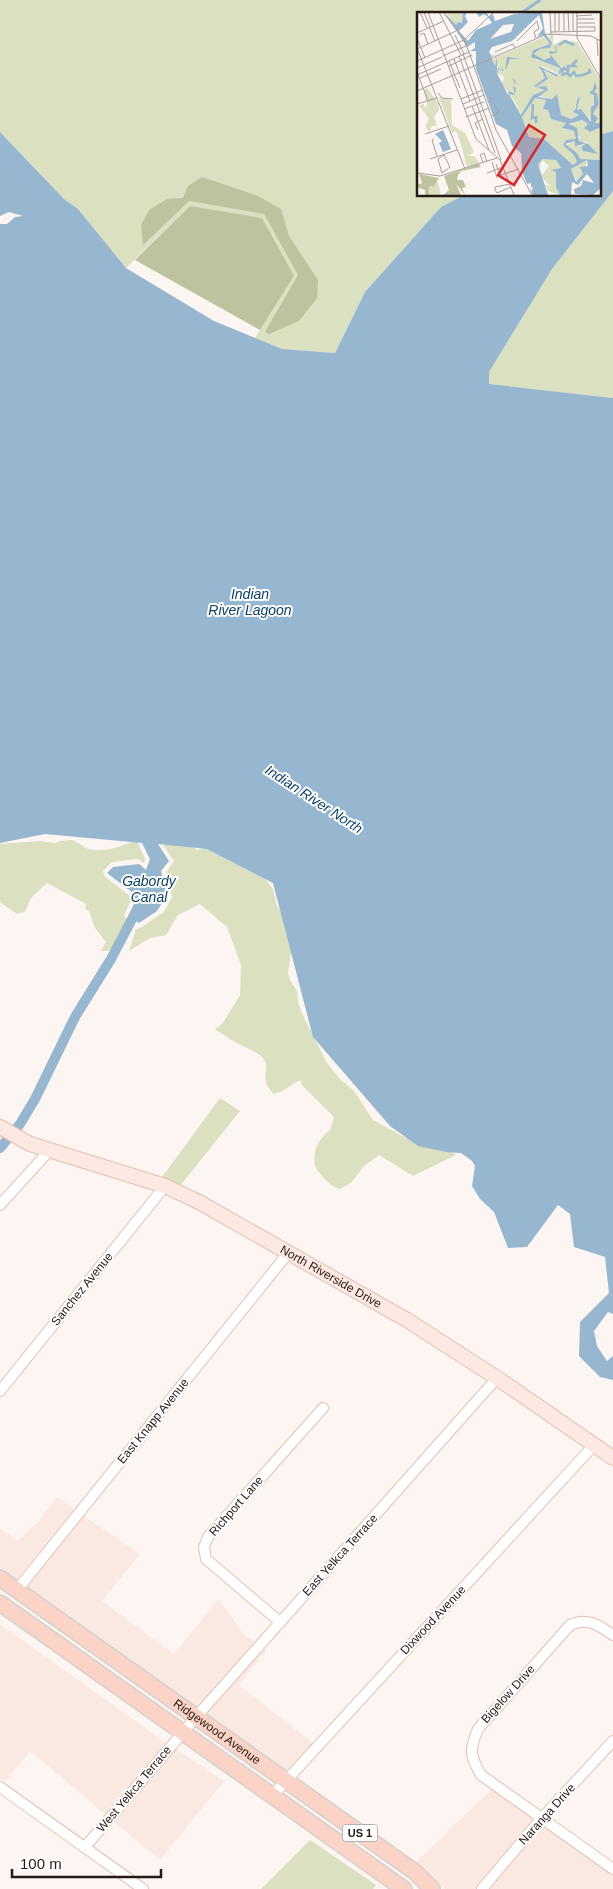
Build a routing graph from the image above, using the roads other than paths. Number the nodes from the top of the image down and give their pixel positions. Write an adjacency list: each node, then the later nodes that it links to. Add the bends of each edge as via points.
1 (0, 1126): 2 (street, North Riverside Drive)
2 (49, 1151): 3 (street, North Riverside Drive); 4 (street)
3 (165, 1186): 5 (street, North Riverside Drive); 7 (street, Sanchez Avenue)
4 (0, 1205)
5 (289, 1252): 6 (street, North Riverside Drive, via 408,1320); 12 (street, East Knapp Avenue)
6 (497, 1378): 9 (street, North Riverside Drive); 16 (street, East Yelkca Terrace)
7 (0, 1391)
8 (323, 1408): 16 (street, Richport Lane, via 208,1536 204,1547 206,1558)
9 (594, 1445): 10 (street, North Riverside Drive); 21 (street, Dixwood Avenue)
10 (613, 1458)
11 (0, 1578): 12 (main road, Ridgewood Avenue / US 1)
12 (16, 1590): 13 (main road); 15 (main road, Ridgewood Avenue / US 1)
13 (0, 1591)
14 (2, 1607): 15 (main road, via 16,1604); 19 (main road, Ridgewood Avenue / US 1)
15 (41, 1607): 18 (main road, Ridgewood Avenue / US 1)
16 (280, 1622): 18 (street, East Yelkca Terrace)
17 (613, 1635): 24 (street, Bigelow Drive, via 590,1621 570,1625 478,1729 471,1744 472,1760 481,1775)
18 (196, 1717): 19 (street, East Yelkca Terrace); 21 (main road, Ridgewood Avenue / US 1)
19 (182, 1732): 23 (main road, Ridgewood Avenue / US 1); 25 (street, West Yelkca Terrace)
20 (613, 1741): 24 (street, Naranga Drive)
21 (286, 1781): 23 (street, Dixwood Avenue); 29 (main road, Ridgewood Avenue / US 1, via 415,1872)
22 (0, 1787): 25 (street)
23 (272, 1796): 28 (main road, Ridgewood Avenue / US 1)
24 (541, 1819): 26 (street, Bigelow Drive); 30 (street, Naranga Drive)
25 (85, 1846): 27 (street)
26 (613, 1870)
27 (143, 1889)
28 (404, 1889)
29 (432, 1889)
30 (482, 1889)

